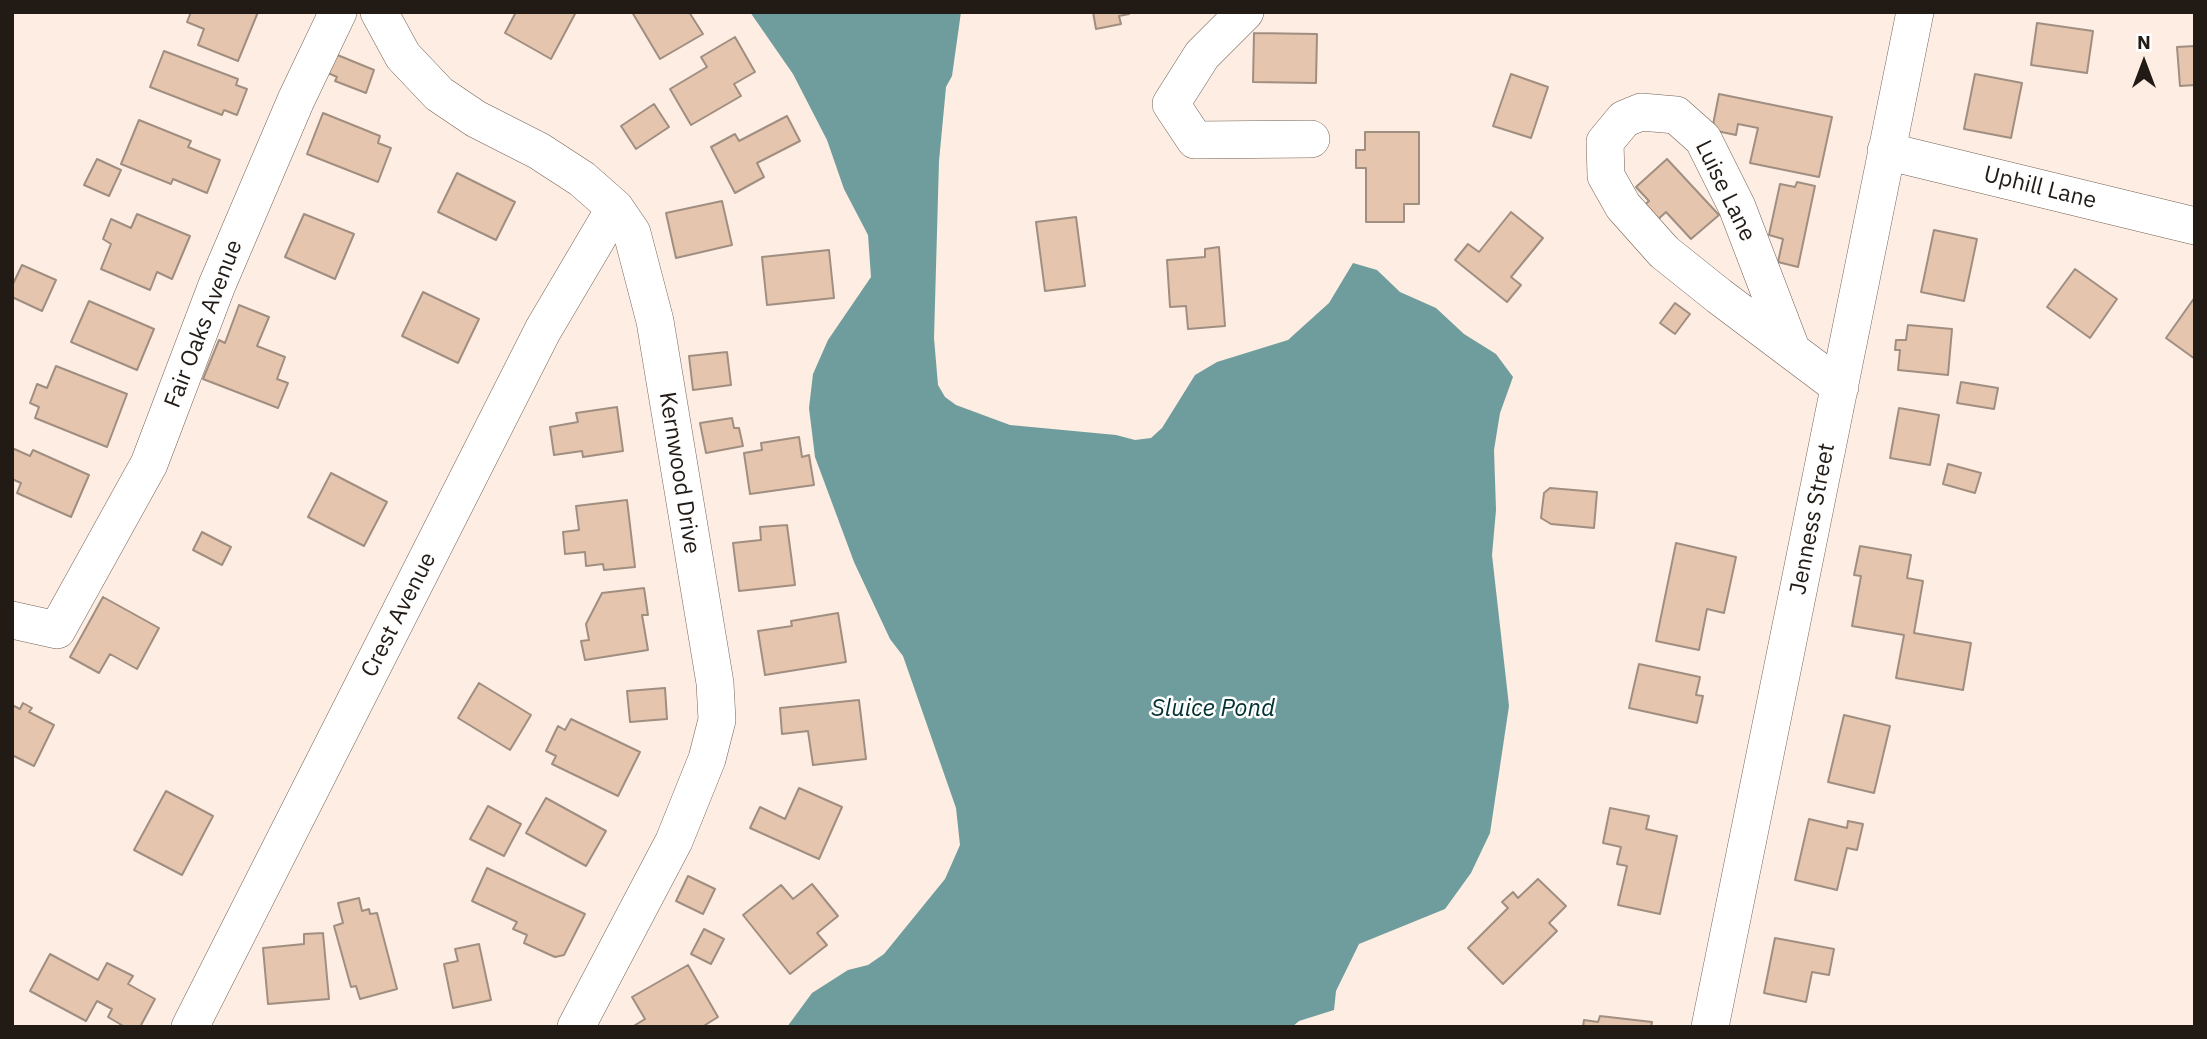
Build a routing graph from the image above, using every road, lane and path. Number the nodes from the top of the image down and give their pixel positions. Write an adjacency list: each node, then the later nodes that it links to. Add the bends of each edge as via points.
1 (338, 12): 11 (street, Fair Oaks Avenue, via 217,285 149,464 57,630)
2 (379, 12): 7 (street, Kernwood Drive, via 403,56 439,94 475,119 539,150)
3 (1245, 12): 5 (street, via 1202,55 1171,104 1195,140)
4 (1915, 12): 6 (street, Jenness Street)
5 (1311, 139)
6 (1886, 150): 8 (street, Uphill Lane); 10 (street, Jenness Street)
7 (615, 208): 12 (street, Crest Avenue, via 543,330); 13 (street, Kernwood Drive, via 632,233 655,321 715,683 717,720 707,759 674,841)
8 (2195, 226)
9 (1793, 351): 9 (street, Luise Lane, via 1737,207 1703,139 1676,115 1641,112 1624,119 1605,142 1606,176 1623,206 1664,252); 10 (street, Luise Lane)
10 (1840, 387): 14 (street, Jenness Street)
11 (12, 620)
12 (190, 1027)
13 (576, 1027)
14 (1710, 1027)

